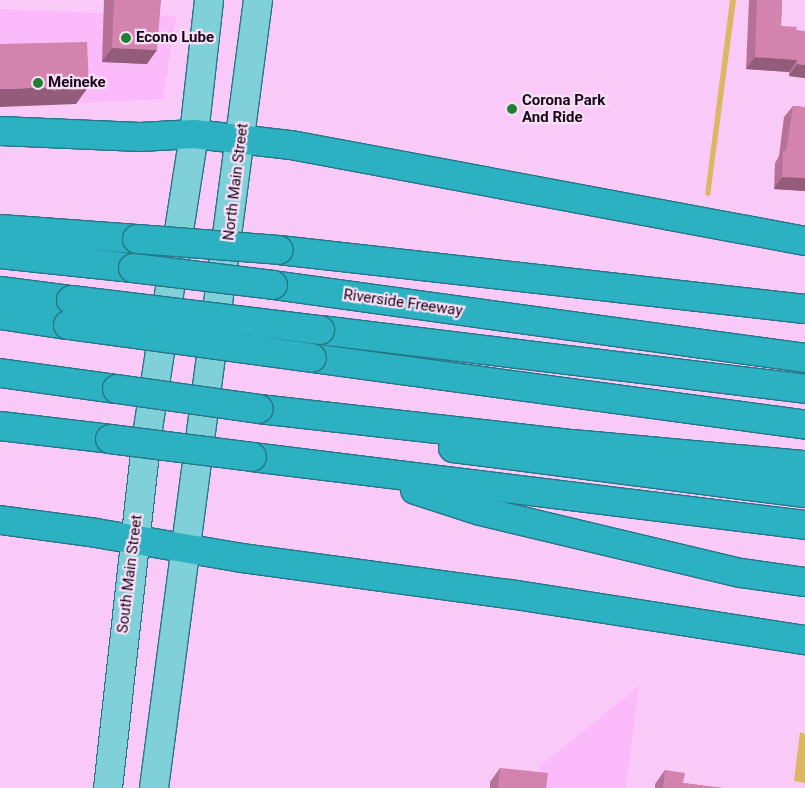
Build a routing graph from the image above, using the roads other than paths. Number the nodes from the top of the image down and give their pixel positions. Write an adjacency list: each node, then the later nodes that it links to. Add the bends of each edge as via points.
1 (210, 0): 4 (main road)
2 (258, 0): 5 (main road, North Main Street)
3 (0, 131): 4 (highway, via 140,137)
4 (194, 134): 5 (highway); 24 (main road, South Main Street, via 157,361)
5 (241, 140): 7 (highway, via 298,146); 25 (main road, North Main Street)
6 (0, 229): 10 (highway, bridge, via 279,250)
7 (805, 242)
8 (0, 254): 13 (highway, Riverside Freeway, bridge, via 273,285)
9 (0, 291): 11 (highway)
10 (805, 309)
11 (69, 312): 12 (highway); 15 (highway, bridge, via 320,330); 18 (highway, bridge, via 312,358)
12 (0, 316)
13 (805, 358)
14 (0, 373): 16 (highway, bridge)
15 (805, 388)
16 (365, 421): 19 (highway); 21 (highway, via 383,435 404,442)
17 (0, 426): 20 (highway, bridge)
18 (805, 426)
19 (805, 465)
20 (346, 469): 23 (highway); 26 (highway, via 480,511 741,573)
21 (805, 493)
22 (0, 520): 24 (highway)
23 (805, 525)
24 (134, 540): 25 (highway); 30 (main road, South Main Street)
25 (188, 549): 27 (highway); 31 (main road)
26 (805, 582)
27 (686, 622): 28 (highway); 29 (highway)
28 (805, 640)
29 (805, 650)
30 (108, 788)
31 (154, 788)

